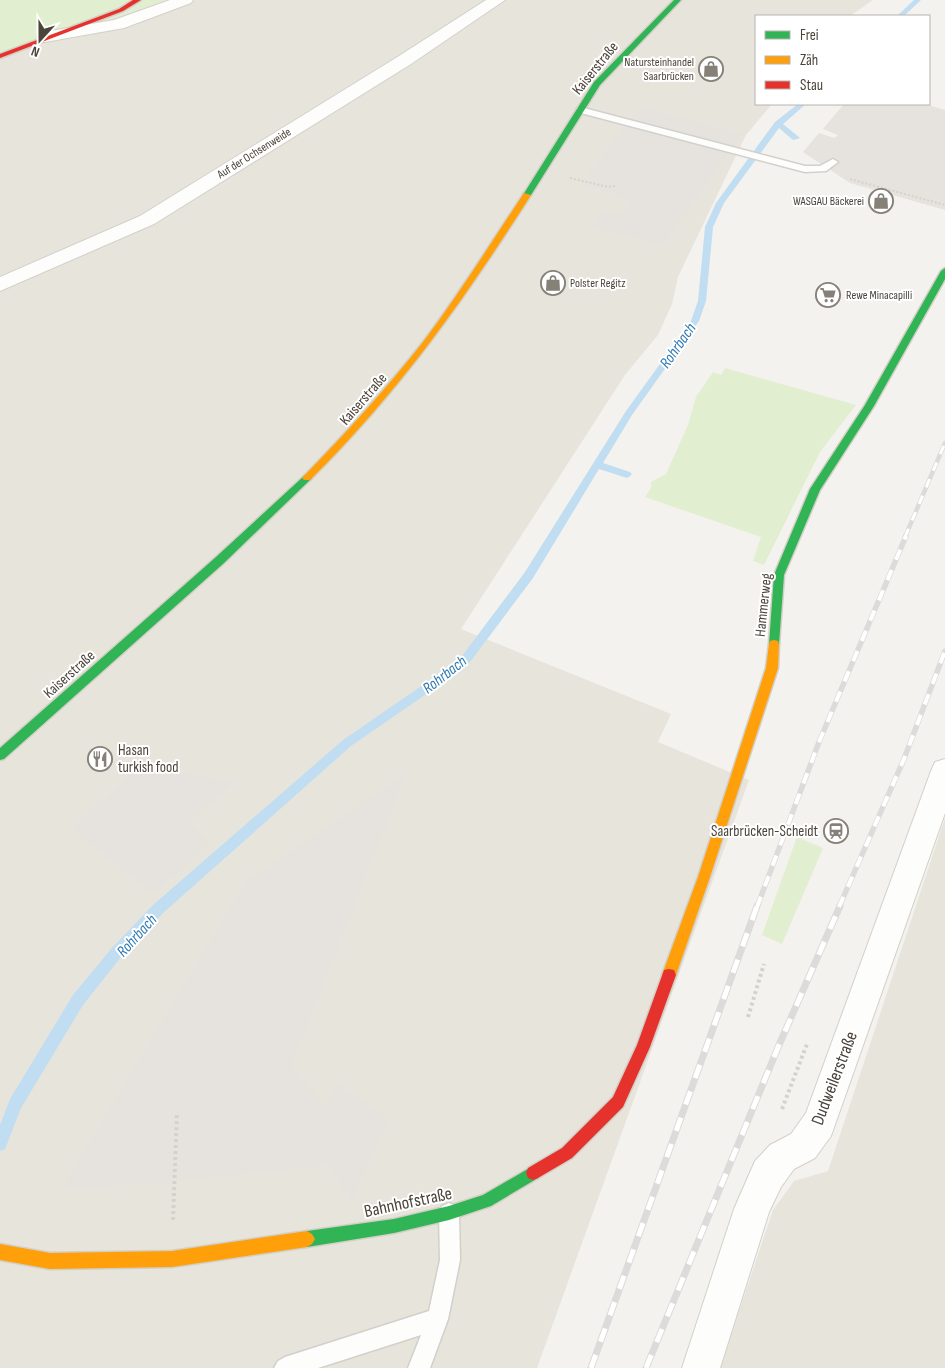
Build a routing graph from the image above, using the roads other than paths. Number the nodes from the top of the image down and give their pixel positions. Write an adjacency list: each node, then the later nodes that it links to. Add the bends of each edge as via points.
1 (138, 0): 5 (street, via 121,10)
2 (185, 0): 5 (street, via 118,24)
3 (497, 0): 10 (street, Auf der Ochsenweide, via 147,220)
4 (678, 0): 7 (street, Kaiserstraße, via 617,61)
5 (45, 37): 6 (street)
6 (0, 56)
7 (580, 110): 8 (lane, via 805,169 822,169); 11 (street, Kaiserstraße, via 468,288 421,353 348,439 220,560)
8 (833, 162)
9 (945, 271): 13 (street, Hammerweg, via 870,406 815,489 779,575 772,668 704,877)
10 (0, 285)
11 (0, 756)
12 (945, 771): 19 (street, Dudweilerstraße, via 819,1124 803,1146 782,1157 768,1174 752,1209)
13 (680, 940): 14 (street, Bahnhofstraße, via 643,1047 618,1102 567,1153 486,1200)
14 (449, 1213): 15 (street, Bahnhofstraße, via 394,1226 172,1259 50,1261); 16 (lane, via 450,1260)
15 (0, 1252)
16 (438, 1319): 17 (lane); 18 (lane)
17 (286, 1368)
18 (419, 1368)
19 (701, 1368)

